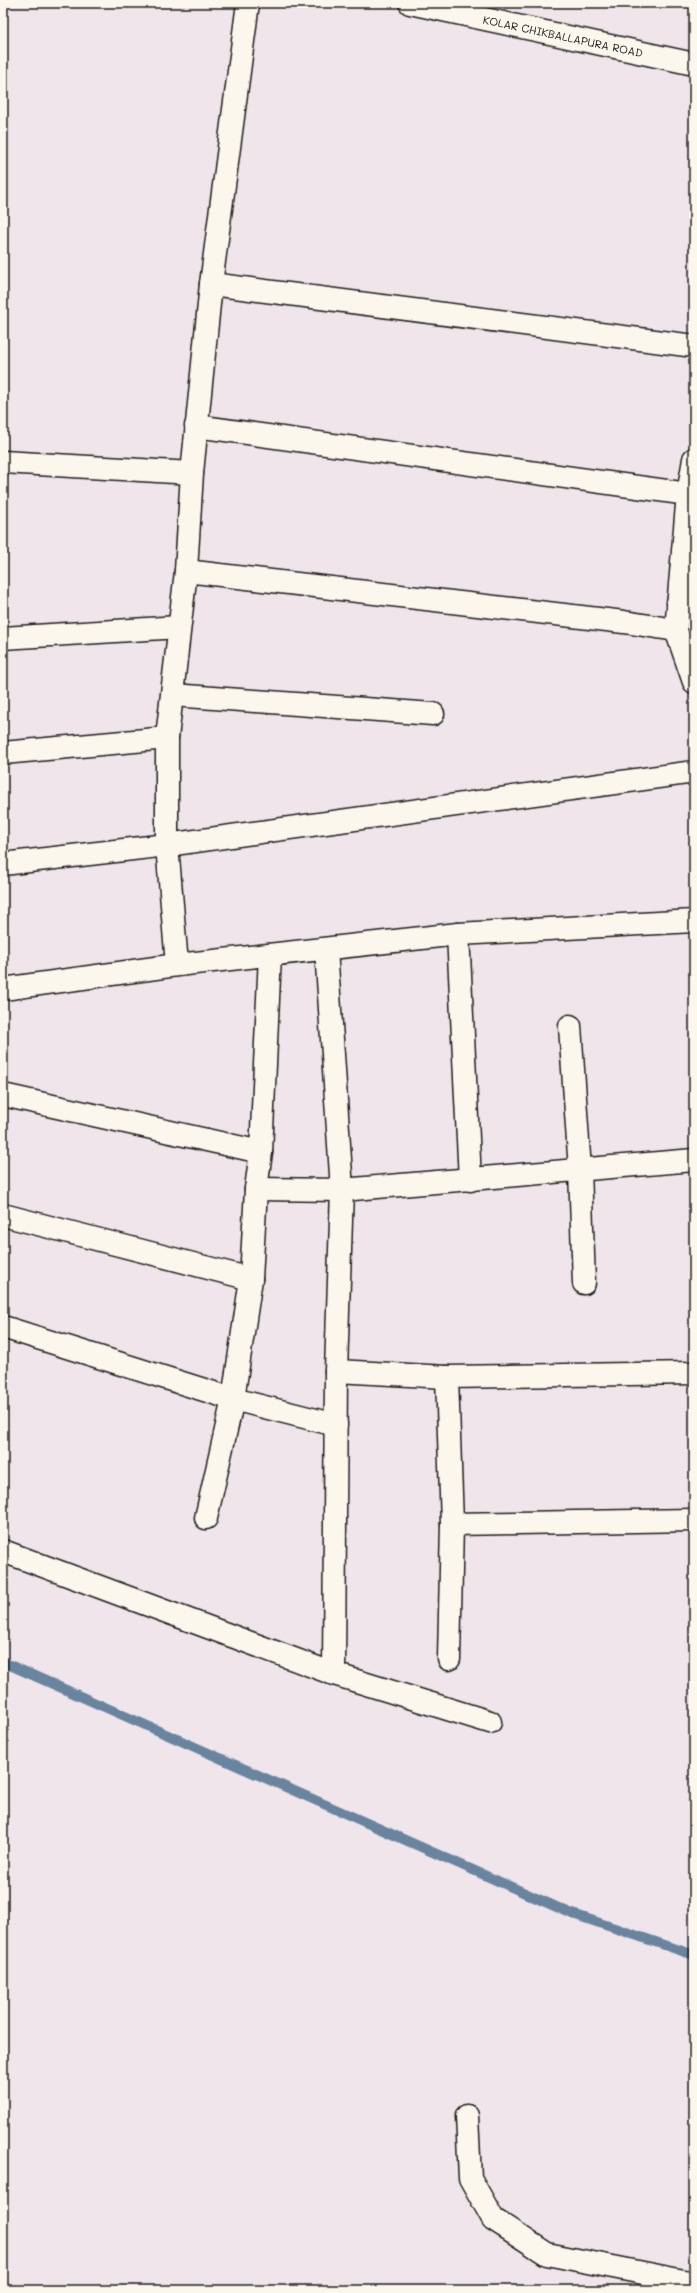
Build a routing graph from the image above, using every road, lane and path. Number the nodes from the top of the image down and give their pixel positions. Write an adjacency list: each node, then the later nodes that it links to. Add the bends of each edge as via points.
1 (248, 3): 4 (street)
2 (410, 3): 3 (street, KOLAR CHIKBALLAPURA ROAD)
3 (694, 64)
4 (211, 284): 5 (street); 6 (street)
5 (694, 346)
6 (196, 426): 9 (street); 10 (street)
7 (694, 459): 10 (street)
8 (3, 462): 9 (street)
9 (192, 473): 11 (street)
10 (688, 494): 12 (street)
11 (186, 571): 13 (street); 14 (street)
12 (686, 601): 14 (street)
13 (179, 627): 15 (street); 17 (street)
14 (676, 630): 16 (street)
15 (3, 638)
16 (694, 682)
17 (173, 695): 18 (street); 19 (street)
18 (433, 714)
19 (167, 738): 20 (street); 22 (street)
20 (3, 753)
21 (694, 772): 22 (street)
22 (167, 845): 23 (street); 28 (street)
23 (3, 864)
24 (694, 921): 25 (street)
25 (458, 934): 26 (street); 35 (street)
26 (326, 949): 27 (street); 37 (street)
27 (270, 955): 28 (street); 32 (street)
28 (177, 966): 29 (street)
29 (3, 989)
30 (570, 1026): 34 (street)
31 (3, 1095): 32 (street)
32 (261, 1152): 36 (street)
33 (694, 1160): 34 (street)
34 (580, 1170): 35 (street); 40 (street)
35 (470, 1180): 37 (street)
36 (256, 1189): 37 (street); 39 (street)
37 (342, 1190): 42 (street)
38 (3, 1215): 39 (street)
39 (251, 1279): 45 (street)
40 (584, 1283)
41 (3, 1327): 45 (street)
42 (336, 1370): 44 (street); 46 (street)
43 (694, 1374): 44 (street)
44 (447, 1377): 49 (street)
45 (234, 1399): 46 (street); 47 (street)
46 (336, 1425): 52 (street)
47 (206, 1518)
48 (694, 1520): 49 (street)
49 (452, 1524): 51 (street)
50 (3, 1552): 52 (street)
51 (449, 1659)
52 (334, 1674): 53 (street)
53 (490, 1722)
54 (466, 2116): 55 (street, via 470,2178 493,2219 547,2254)
55 (694, 2283)

